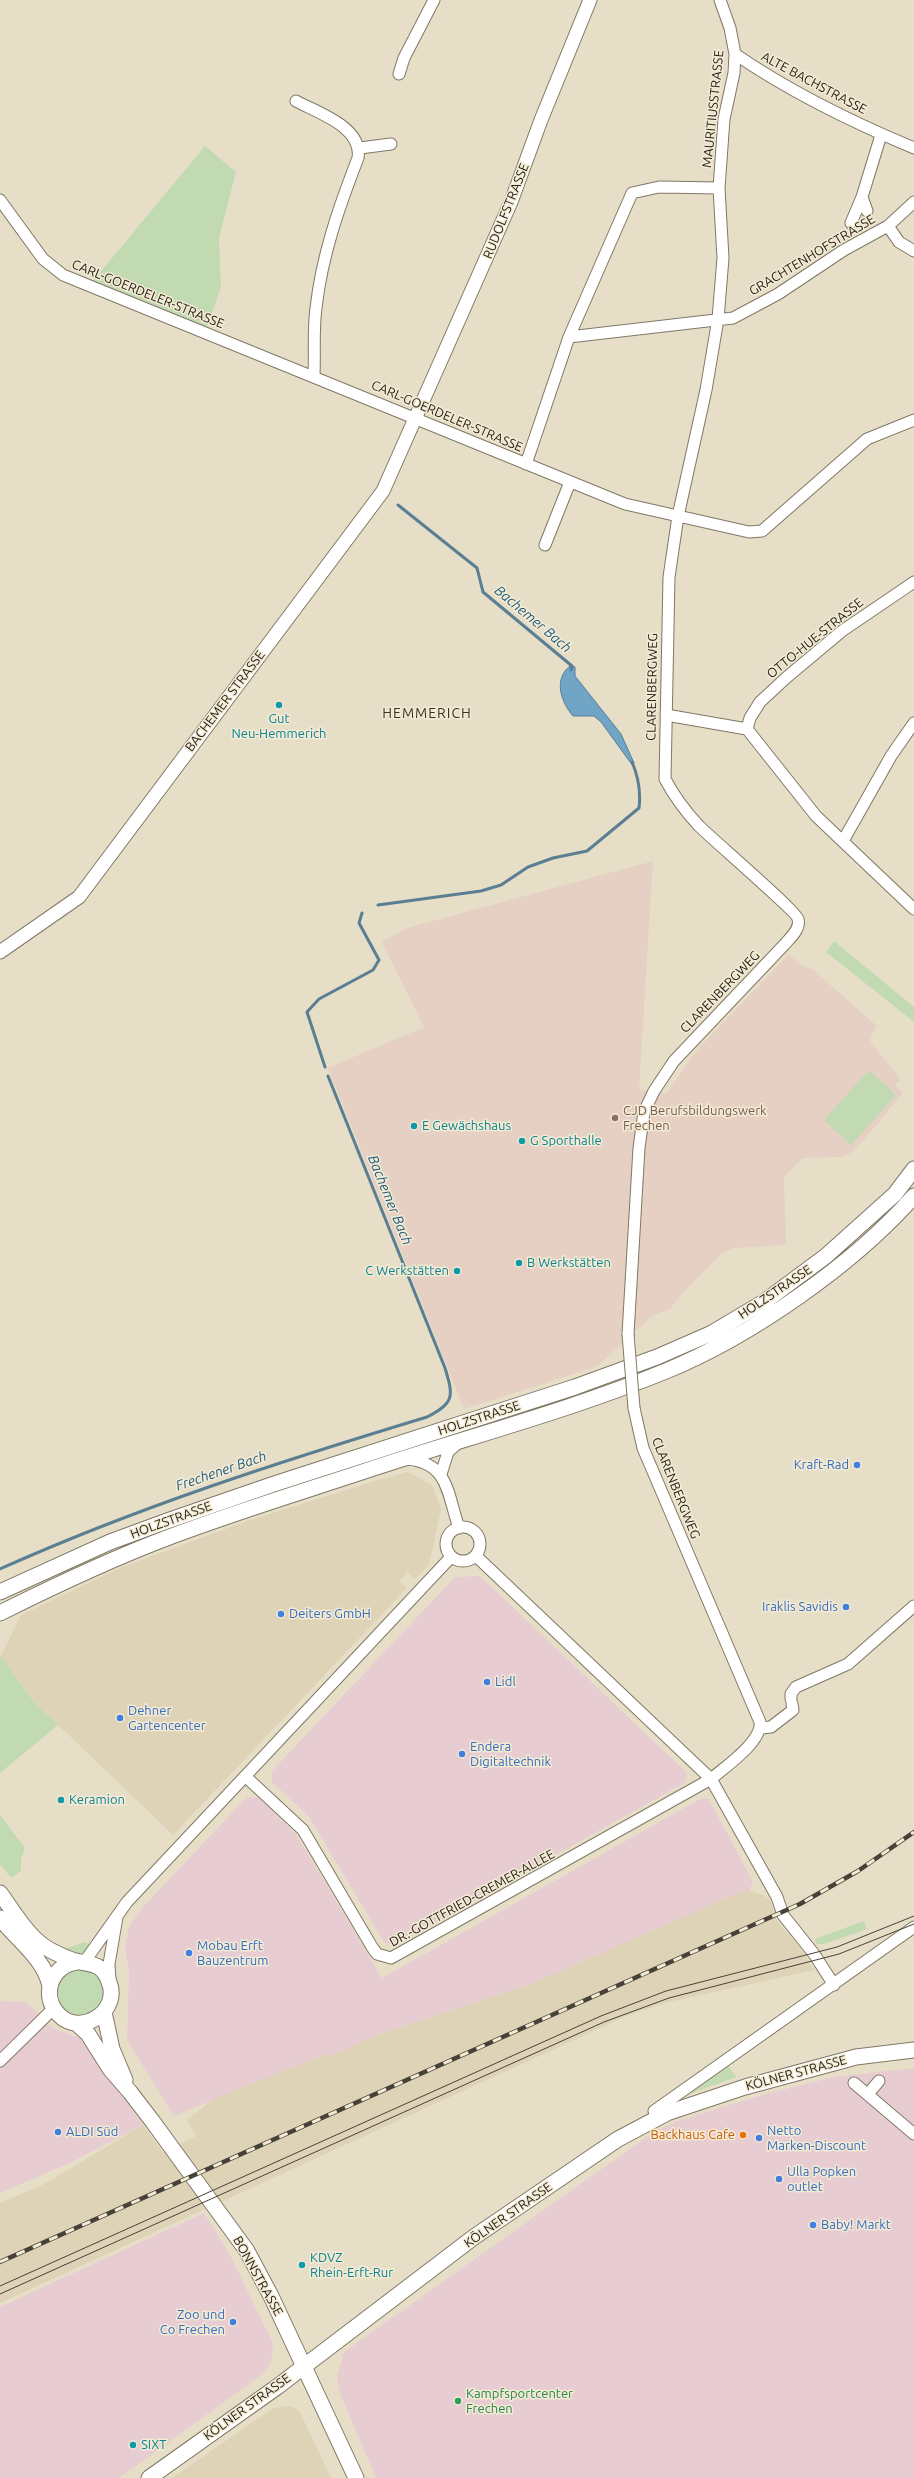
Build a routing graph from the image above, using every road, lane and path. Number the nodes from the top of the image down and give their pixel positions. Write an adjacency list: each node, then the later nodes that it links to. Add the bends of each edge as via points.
1 (434, 0): 5 (street, via 404,58)
2 (590, 0): 22 (street, RUDOLFSTRASSE, via 541,120 512,202)
3 (720, 0): 4 (street, MAURITIUSSTRASSE, via 730,28)
4 (735, 54): 7 (street, ALTE BACHSTRASSE, via 760,71); 11 (street, MAURITIUSSTRASSE, via 734,73 724,118)
5 (399, 74)
6 (296, 101): 9 (street, via 341,125 353,136)
7 (881, 134): 10 (street, ALTE BACHSTRASSE); 12 (street)
8 (391, 144): 9 (street)
9 (360, 148): 21 (street, via 333,223 323,266 316,309)
10 (914, 148)
11 (719, 188): 19 (street, MAURITIUSSTRASSE, via 723,258); 20 (street, via 659,187 632,193)
12 (862, 197): 15 (street); 16 (street)
13 (0, 200): 21 (street, CARL-GOERDELER-STRASSE, via 43,259 63,275)
14 (914, 202): 17 (street, GRACHTENHOFSTRASSE)
15 (867, 211)
16 (851, 222)
17 (888, 226): 18 (street, via 899,242); 19 (street, GRACHTENHOFSTRASSE, via 844,250 778,294 733,318)
18 (914, 251)
19 (718, 319): 20 (street, GRACHTENHOFSTRASSE, via 670,327); 26 (street, CLARENBERGWEG, via 706,390)
20 (569, 337): 24 (street)
21 (314, 375): 22 (street, CARL-GOERDELER-STRASSE)
22 (416, 419): 24 (street, CARL-GOERDELER-STRASSE); 34 (street, BACHEMER STRASSE, via 383,491 80,897)
23 (914, 420): 26 (street, CARL-GOERDELER-STRASSE, via 867,439 762,531 749,532)
24 (526, 464): 25 (street, CARL-GOERDELER-STRASSE)
25 (570, 482): 26 (street, CARL-GOERDELER-STRASSE, via 625,504); 27 (street)
26 (678, 516): 29 (street, CLARENBERGWEG, via 667,602)
27 (545, 546)
28 (914, 582): 31 (street, OTTO-HUE-STRASSE, via 842,631 787,676 760,702 750,718)
29 (666, 715): 31 (street); 46 (street, CLARENBERGWEG, bridge, via 665,779 675,797 699,825 758,881 792,909 799,920 795,932 784,945 674,1061 654,1091 644,1112 639,1148 628,1334 634,1408 643,1448)
30 (914, 723): 32 (street, via 891,756)
31 (747, 729): 32 (street, via 816,816)
32 (843, 841): 33 (street)
33 (914, 909)
34 (0, 952)
35 (914, 1169): 43 (main road, HOLZSTRASSE, via 895,1194 826,1256 764,1302 712,1332 657,1357 575,1387 167,1521 110,1542)
36 (914, 1196): 37 (main road, HOLZSTRASSE, via 903,1209 835,1269 773,1315 720,1344 667,1370)
37 (462, 1440): 38 (main road, HOLZSTRASSE); 39 (street, via 448,1452)
38 (403, 1459): 39 (street, via 424,1461); 45 (main road, HOLZSTRASSE, via 171,1536 67,1580)
39 (441, 1474): 40 (street)
40 (459, 1528): 41 (street, via 468,1528 478,1534 481,1546); 42 (street, via 451,1532 446,1542)
41 (476, 1556): 42 (street, via 466,1561); 48 (street)
42 (451, 1557): 47 (street)
43 (0, 1592)
44 (914, 1606): 46 (street, via 848,1664 796,1687 791,1694 793,1710 771,1727)
45 (0, 1613)
46 (761, 1728): 48 (street, DR.-GOTTFRIED-CREMER-ALLEE, via 752,1743)
47 (245, 1776): 48 (street, DR.-GOTTFRIED-CREMER-ALLEE, via 303,1830 372,1947 377,1954 391,1958); 50 (street, via 127,1902)
48 (711, 1779): 55 (street, via 776,1897 783,1915 814,1954)
49 (0, 1893): 53 (main road, via 35,1938 49,1949)
50 (117, 1916): 53 (street); 54 (street, via 109,1964)
51 (0, 1918): 56 (main road, via 39,1962 47,1973)
52 (914, 1927): 55 (street)
53 (81, 1962): 54 (main road, via 99,1968); 56 (main road, via 65,1965 58,1971)
54 (110, 1982): 58 (main road, via 110,1999)
55 (834, 1985): 66 (street)
56 (50, 1986): 57 (main road, via 50,2000)
57 (54, 2008): 59 (main road, via 63,2018); 61 (street)
58 (104, 2012): 59 (main road, via 91,2021); 64 (main road, BONNSTRASSE, via 112,2049)
59 (76, 2023): 64 (main road, BONNSTRASSE, via 88,2034 110,2070)
60 (914, 2050): 68 (main road, KÖLNER STRASSE, via 890,2051 840,2061 691,2104 657,2118 618,2139 474,2237)
61 (0, 2061)
62 (879, 2081): 65 (street)
63 (854, 2083): 65 (street)
64 (130, 2092): 68 (main road, BONNSTRASSE, via 247,2251)
65 (868, 2094): 67 (street)
66 (654, 2110)
67 (914, 2134)
68 (304, 2366): 69 (main road, KÖLNER STRASSE); 70 (main road, BONNSTRASSE)
69 (149, 2478)
70 (356, 2478)

